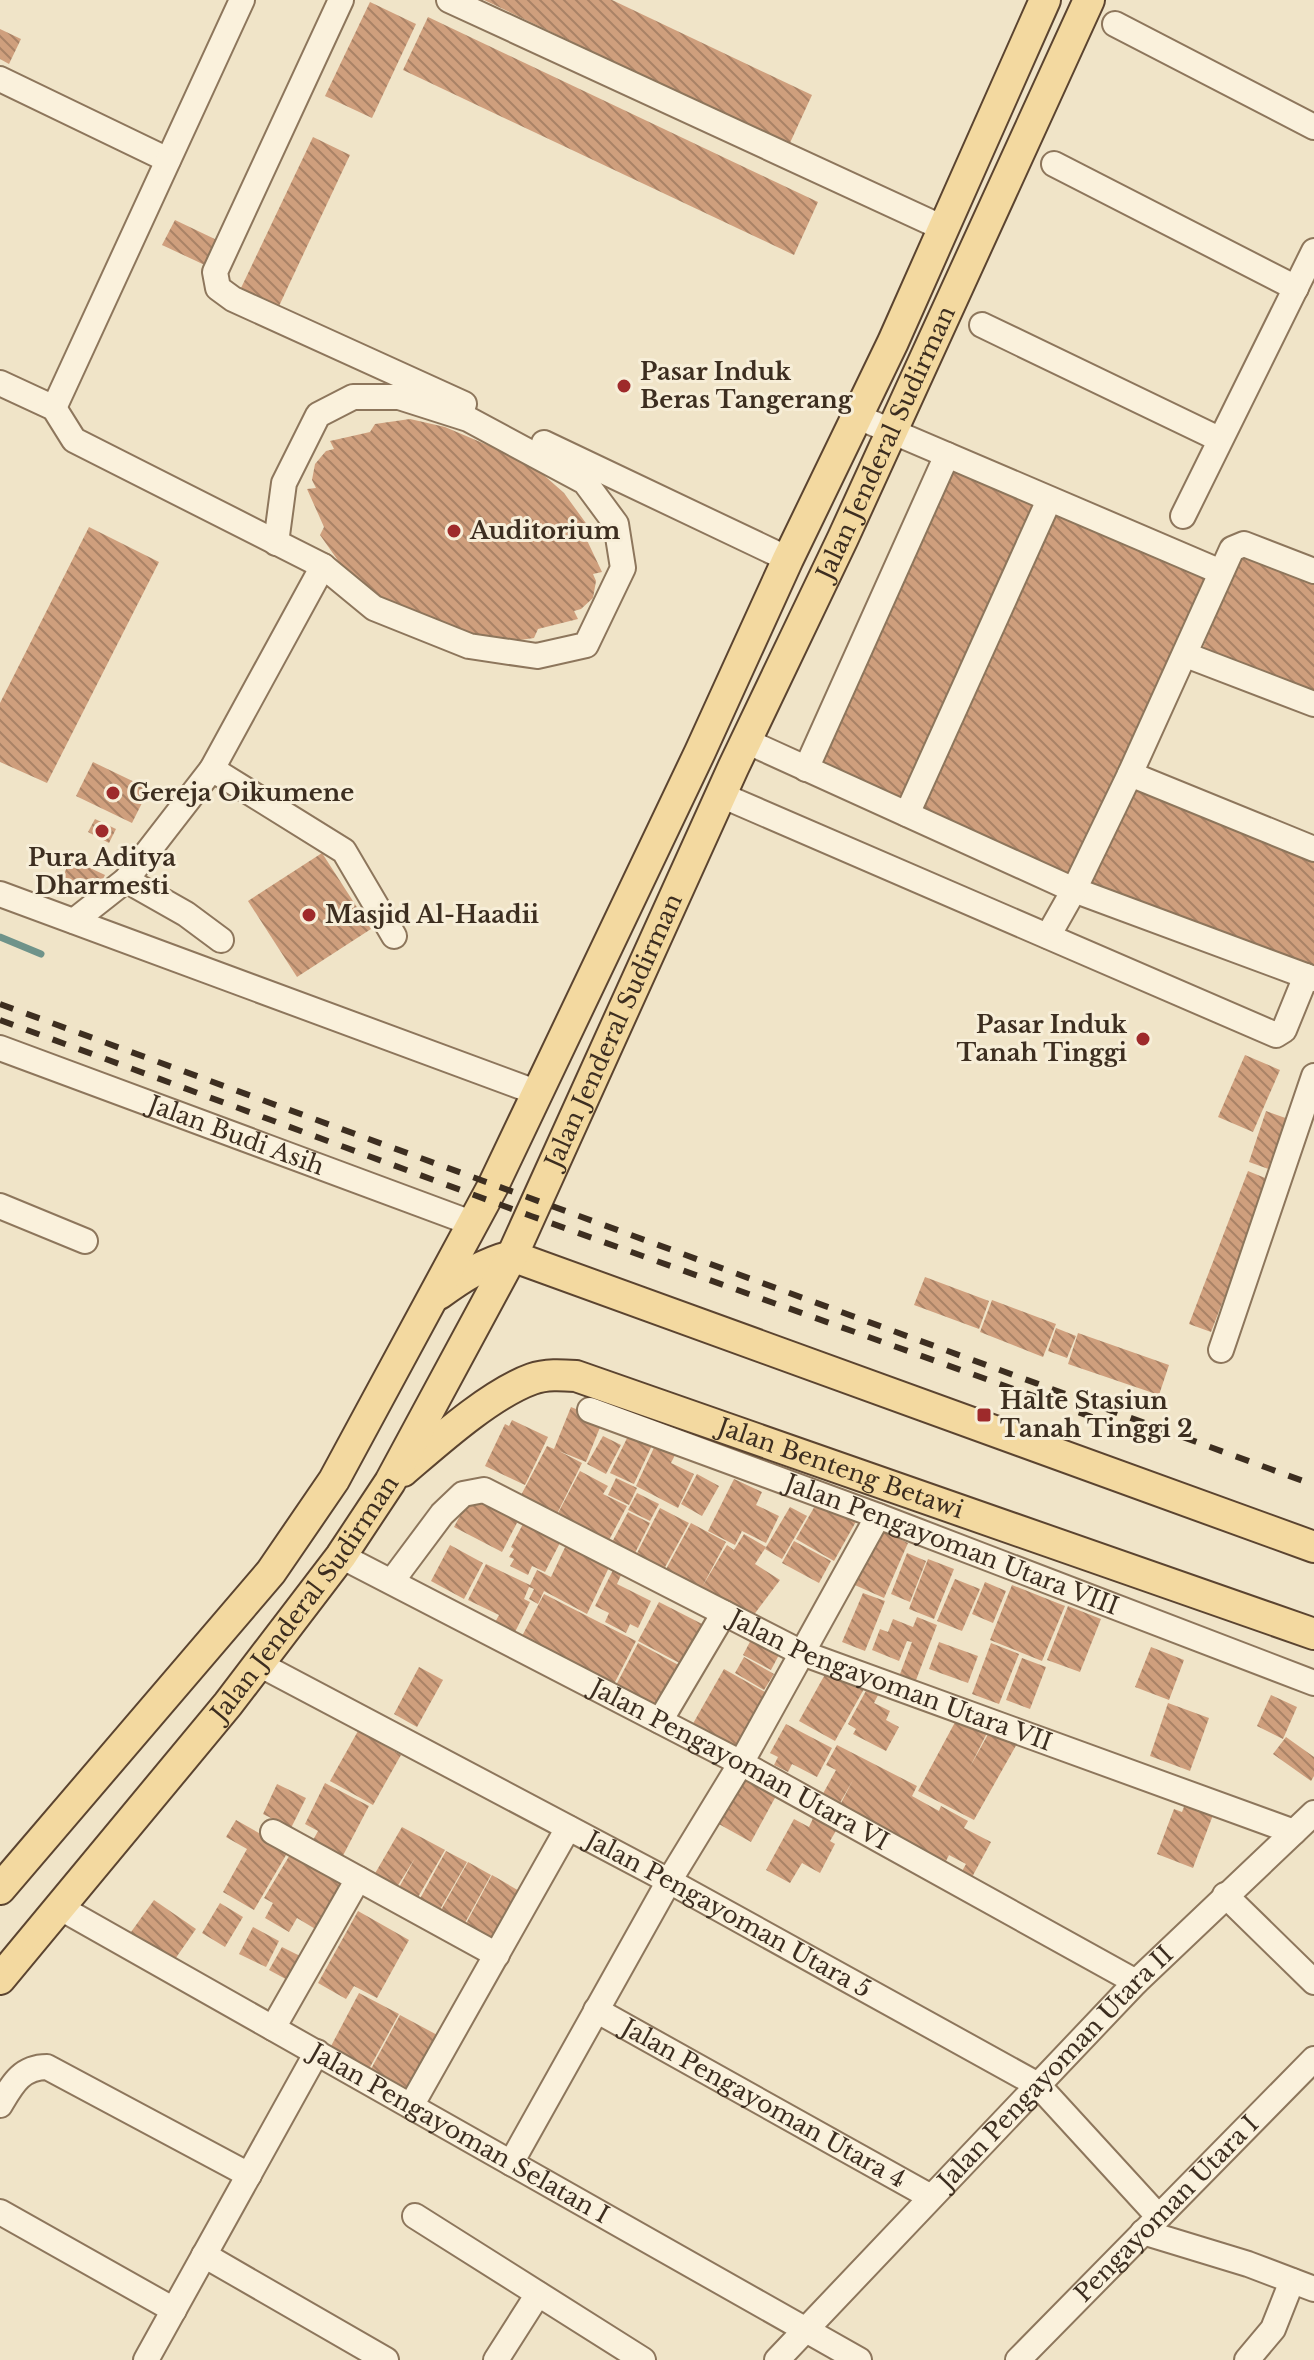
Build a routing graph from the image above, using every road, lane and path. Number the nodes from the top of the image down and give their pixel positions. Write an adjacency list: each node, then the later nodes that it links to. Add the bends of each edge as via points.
1 (242, 0): 9 (street)
2 (341, 0): 24 (street, via 215,272 218,288)
3 (449, 0): 11 (street)
4 (1045, 0): 11 (main road, Jalan Jenderal Sudirman)
5 (1089, 0): 18 (main road, Jalan Jenderal Sudirman)
6 (1115, 24): 8 (street)
7 (0, 79): 9 (street)
8 (1314, 127)
9 (168, 160): 16 (street)
10 (1054, 164): 13 (street)
11 (943, 228): 17 (main road, Jalan Jenderal Sudirman)
12 (1314, 251): 13 (street)
13 (1296, 288): 19 (street)
14 (982, 325): 19 (street)
15 (0, 383): 16 (street)
16 (54, 408): 23 (street, via 74,440)
17 (856, 416): 18 (street); 24 (main road, Jalan Jenderal Sudirman)
18 (891, 430): 20 (street); 30 (main road, Jalan Jenderal Sudirman)
19 (1219, 439): 22 (street)
20 (947, 455): 21 (street); 32 (street)
21 (1049, 500): 27 (street); 35 (street)
22 (1183, 516)
23 (276, 543): 25 (street); 25 (street, via 284,483 318,415 353,397 399,397 468,419 585,482 616,524 623,568 586,645 537,656 469,646 374,608)
24 (788, 559): 47 (main road, Jalan Jenderal Sudirman)
25 (323, 566): 31 (street)
26 (1314, 571): 27 (street, via 1244,544 1232,549)
27 (1221, 572): 28 (street)
28 (1186, 655): 29 (street); 33 (street)
29 (1314, 704)
30 (746, 741): 32 (street); 34 (main road, Jalan Jenderal Sudirman)
31 (212, 769): 37 (street); 41 (street, via 344,851)
32 (806, 769): 35 (street)
33 (1130, 774): 36 (street); 38 (street)
34 (721, 795): 42 (street); 51 (main road, Jalan Jenderal Sudirman)
35 (907, 814): 38 (street)
36 (1314, 849)
37 (126, 880): 40 (street); 43 (street)
38 (1074, 890): 42 (street); 44 (street)
39 (0, 894): 40 (street)
40 (74, 921): 47 (street)
41 (394, 936)
42 (1048, 936): 44 (street, via 1276,1035 1284,1030)
43 (221, 940)
44 (1310, 977)
45 (0, 1048): 49 (street, Jalan Budi Asih)
46 (1314, 1076): 53 (street)
47 (538, 1093): 49 (main road, Jalan Jenderal Sudirman)
48 (0, 1206): 50 (street)
49 (474, 1224): 52 (main road, Jalan Jenderal Sudirman)
50 (85, 1241)
51 (512, 1256): 52 (main road, via 492,1261); 56 (main road, Jalan Jenderal Sudirman); 59 (main road)
52 (434, 1297): 55 (main road, Jalan Jenderal Sudirman)
53 (1221, 1350)
54 (590, 1410): 58 (street, Jalan Pengayoman Utara VIII)
55 (365, 1423): 56 (main road); 74 (main road, Jalan Jenderal Sudirman, via 334,1480 271,1572)
56 (409, 1447): 57 (main road, Jalan Jenderal Sudirman)
57 (390, 1482): 60 (main road, Jalan Jenderal Sudirman); 63 (main road, Jalan Benteng Betawi, via 510,1388 544,1376 576,1376)
58 (878, 1516): 64 (street); 66 (street, Jalan Pengayoman Utara VIII)
59 (1314, 1547)
60 (341, 1556): 61 (street, Jalan Pengayoman Utara VI); 65 (main road, Jalan Jenderal Sudirman)
61 (392, 1581): 62 (street, Jalan Pengayoman Utara VII, via 442,1514 463,1494 484,1490); 67 (street, Jalan Pengayoman Utara VI)
62 (724, 1613): 64 (street, Jalan Pengayoman Utara VII); 67 (street)
63 (1314, 1634)
64 (802, 1653): 68 (street); 72 (street, Jalan Pengayoman Utara VII)
65 (259, 1664): 70 (street, Jalan Pengayoman Utara 5); 77 (main road, Jalan Jenderal Sudirman)
66 (1314, 1683)
67 (660, 1721): 68 (street, Jalan Pengayoman Utara VI)
68 (741, 1763): 75 (street); 80 (street, Jalan Pengayoman Utara VI)
69 (1314, 1813): 72 (street, Jalan Pengayoman Utara II)
70 (568, 1828): 75 (street, Jalan Pengayoman Utara 5); 78 (street)
71 (273, 1832): 73 (street)
72 (1294, 1832): 76 (street, Jalan Pengayoman Utara II)
73 (358, 1879): 78 (street); 83 (street)
74 (3, 1880)
75 (669, 1881): 82 (street); 86 (street, Jalan Pengayoman Utara 5)
76 (1225, 1895): 80 (street, Jalan Pengayoman Utara II); 81 (street)
77 (59, 1907): 79 (main road, Jalan Jenderal Sudirman); 83 (street, Jalan Pengayoman Selatan I)
78 (497, 1955): 88 (street)
79 (0, 1979)
80 (1136, 1982): 86 (street, Jalan Pengayoman Utara II)
81 (1314, 1982)
82 (596, 2010): 89 (street); 91 (street, Jalan Pengayoman Utara 4)
83 (273, 2028): 84 (street, Jalan Pengayoman Selatan I)
84 (317, 2052): 88 (street, Jalan Pengayoman Selatan I); 90 (street)
85 (1310, 2068): 94 (street, Pengayoman Utara I)
86 (1038, 2085): 91 (street, Jalan Pengayoman Utara II); 94 (street, Jalan Pengayoman Utara 5)
87 (0, 2105): 90 (street, via 25,2071 47,2067)
88 (411, 2106): 89 (street, Jalan Pengayoman Selatan I)
89 (511, 2163): 99 (street, Jalan Pengayoman Selatan I)
90 (249, 2175): 95 (street)
91 (931, 2197): 99 (street, Jalan Pengayoman Utara II)
92 (0, 2212): 98 (street)
93 (415, 2216): 97 (street)
94 (1150, 2224): 96 (street); 100 (street, Pengayoman Utara I)
95 (204, 2255): 98 (street); 102 (street)
96 (1303, 2285): 107 (street)
97 (538, 2294): 103 (street); 104 (street)
98 (174, 2310): 101 (street)
99 (805, 2329): 105 (street, Jalan Pengayoman Utara II); 106 (street, Jalan Pengayoman Selatan I)
100 (1030, 2357)
101 (146, 2360)
102 (386, 2360)
103 (496, 2360)
104 (643, 2360)
105 (777, 2360)
106 (859, 2360)
107 (1247, 2360)

